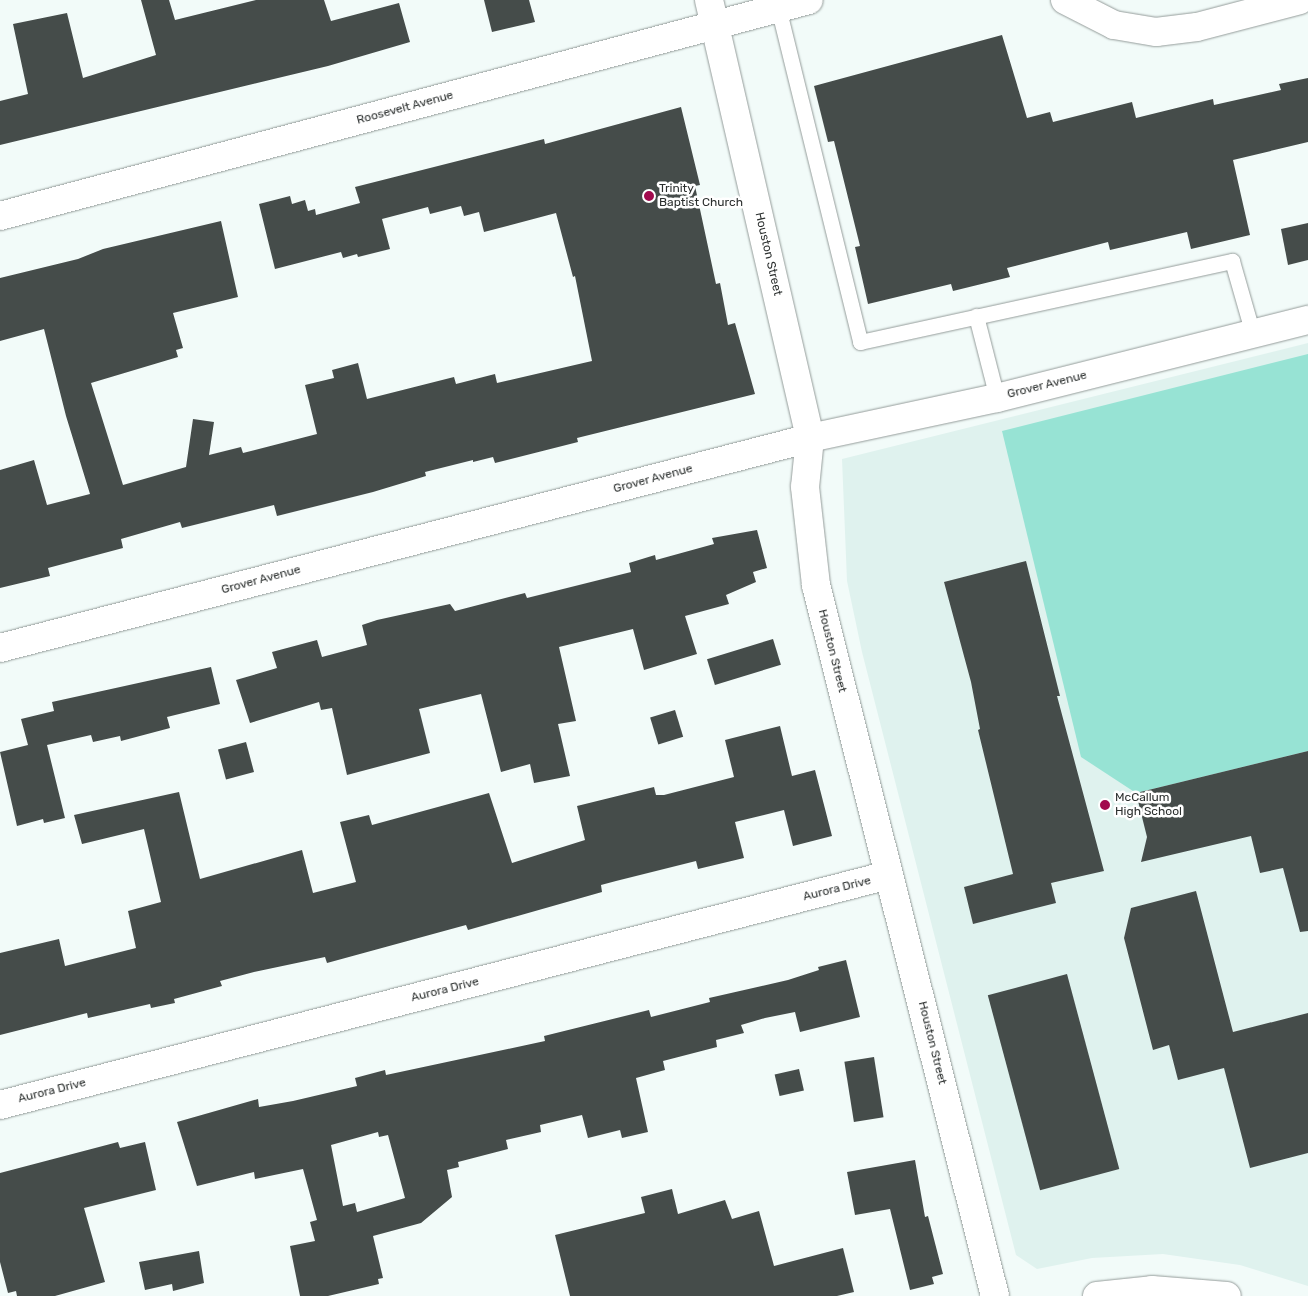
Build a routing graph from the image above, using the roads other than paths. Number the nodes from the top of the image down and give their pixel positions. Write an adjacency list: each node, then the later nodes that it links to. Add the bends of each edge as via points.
1 (809, 0): 5 (street, Roosevelt Avenue)
2 (1065, 0): 4 (street, via 1114,25 1156,32 1196,27)
3 (1300, 0): 4 (street)
4 (1266, 4)
5 (778, 8): 6 (street, Roosevelt Avenue); 8 (lane, via 860,342)
6 (712, 13): 7 (street, Roosevelt Avenue); 12 (street, Houston Street)
7 (0, 216)
8 (976, 316): 10 (lane, via 1232,261); 11 (lane)
9 (1308, 320): 10 (street, Grover Avenue)
10 (1253, 334): 11 (street, Grover Avenue)
11 (997, 398): 12 (street, Grover Avenue)
12 (810, 438): 13 (street, Grover Avenue); 14 (street, Houston Street, via 804,487 816,585)
13 (0, 648)
14 (889, 875): 15 (street, Aurora Drive); 16 (street, Houston Street)
15 (0, 1105)
16 (995, 1296)
17 (1097, 1296): 18 (street, via 1152,1290)
18 (1227, 1296)

